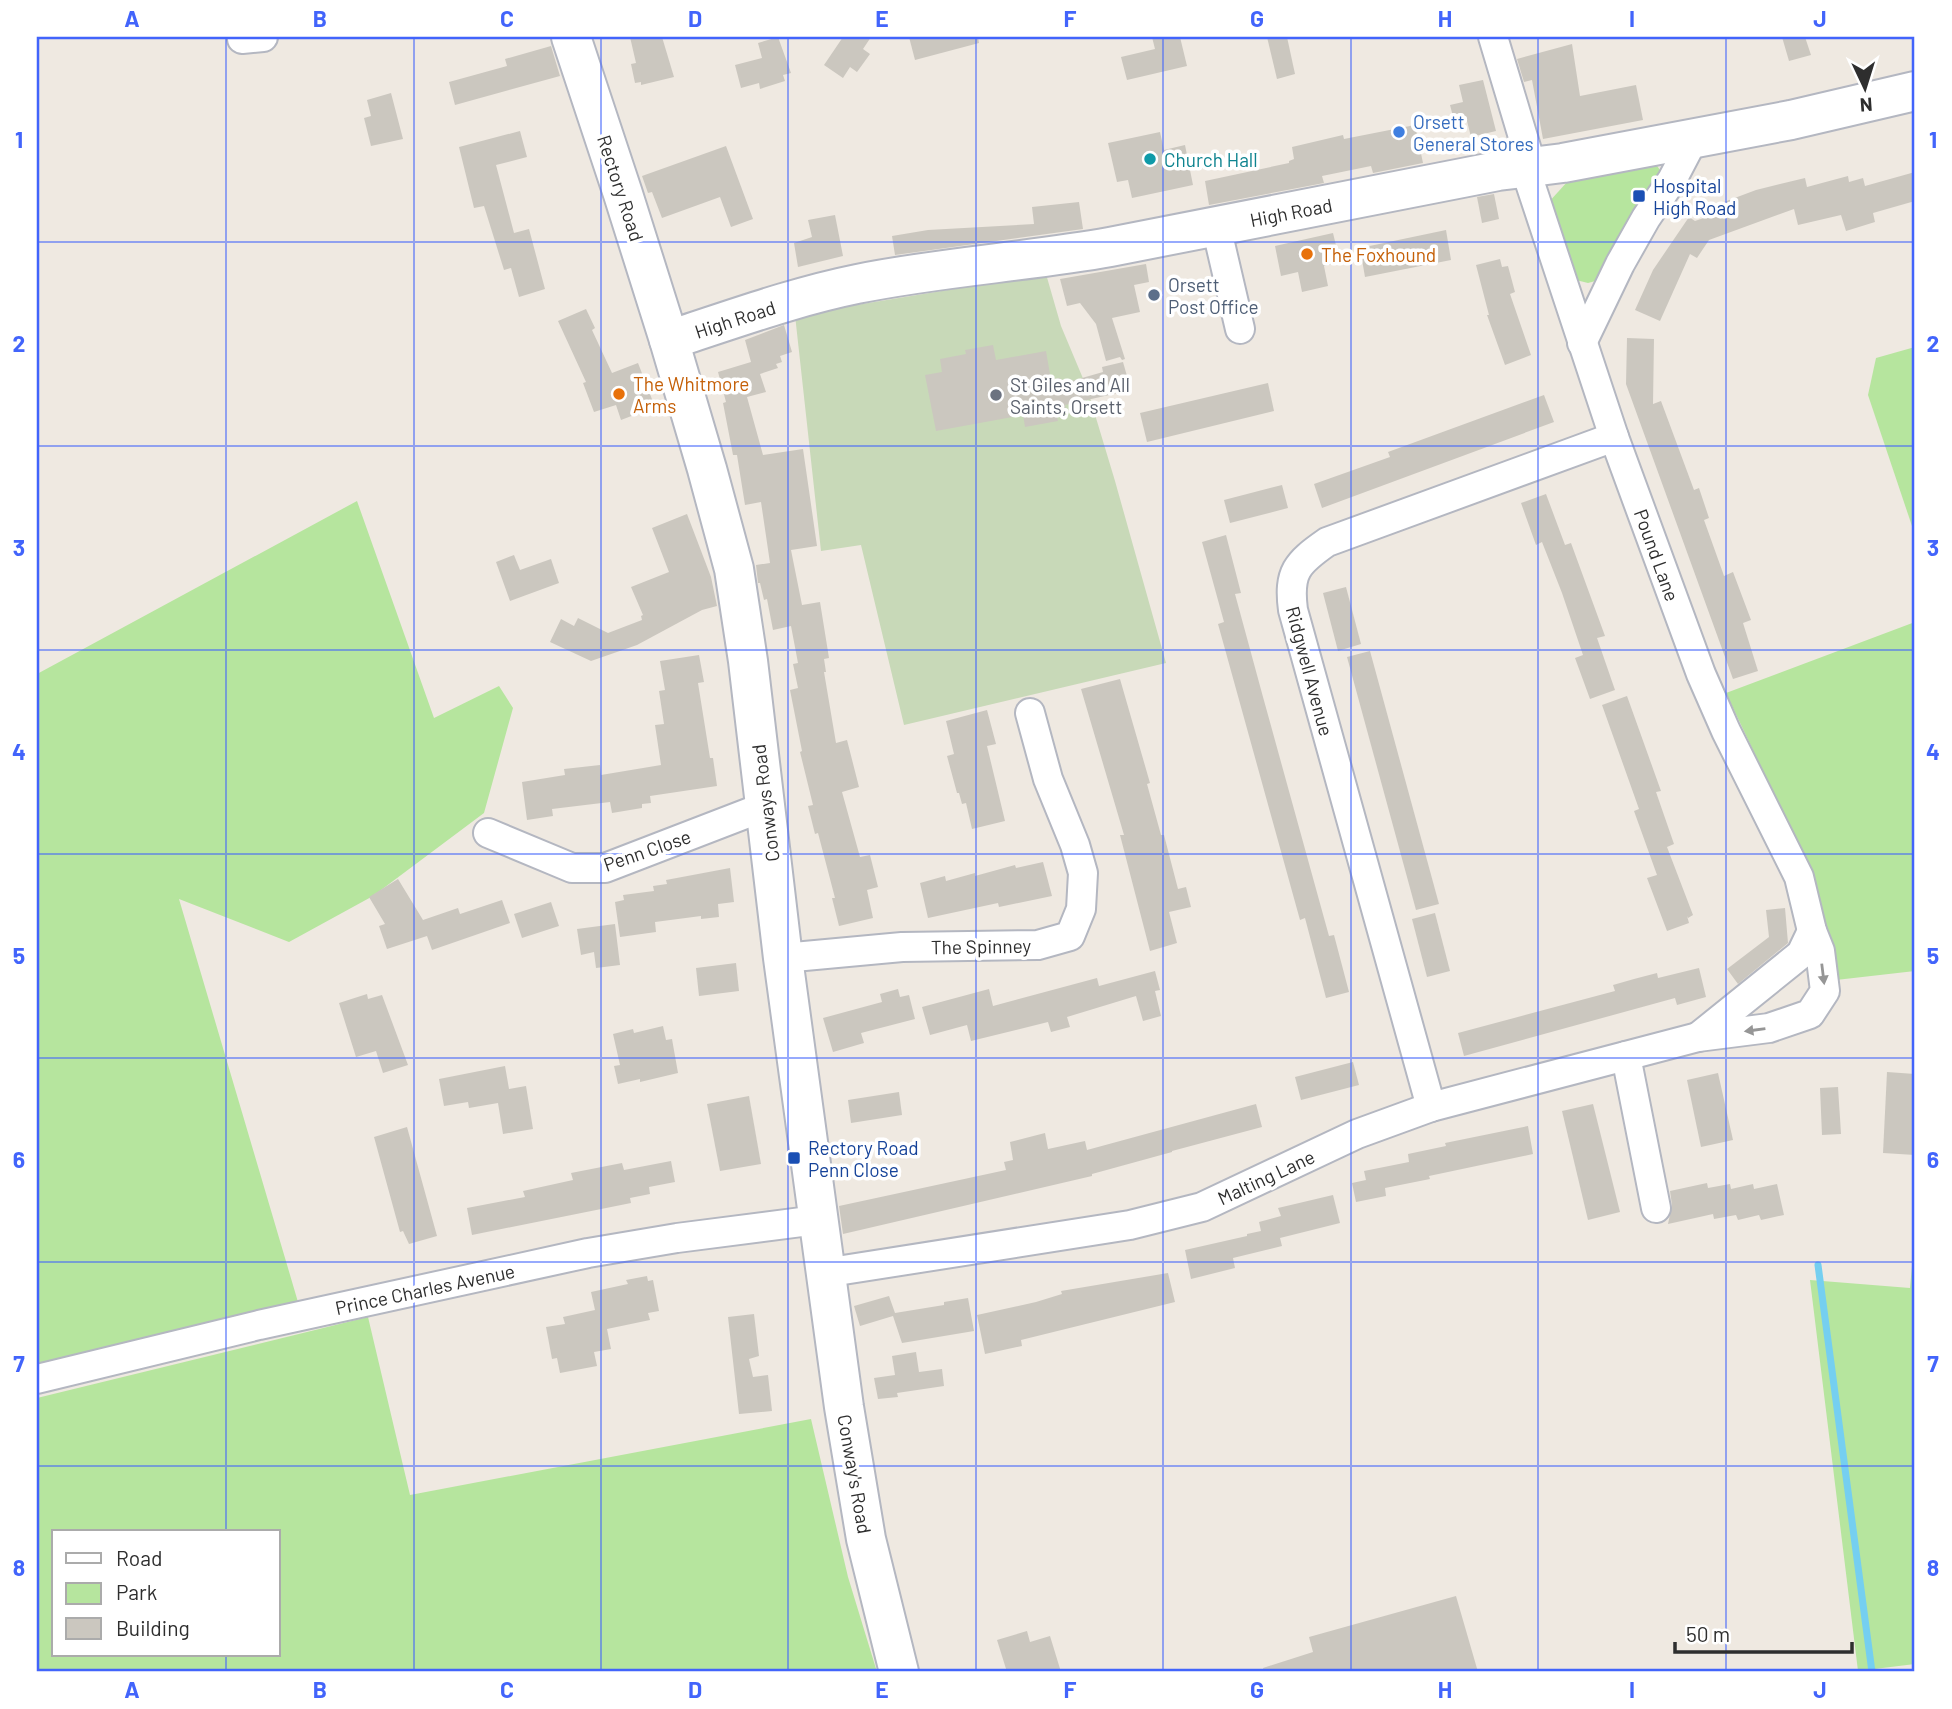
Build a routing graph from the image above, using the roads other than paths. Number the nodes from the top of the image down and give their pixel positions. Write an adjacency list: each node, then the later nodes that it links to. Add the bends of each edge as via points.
1 (571, 37): 8 (main road, Rectory Road)
2 (1493, 37): 5 (street, Pound Lane)
3 (1915, 91): 4 (main road, High Road)
4 (1693, 138): 5 (main road, High Road); 9 (street, via 1620,264)
5 (1529, 167): 6 (main road, High Road); 9 (street, Pound Lane)
6 (1216, 226): 7 (street); 8 (main road, High Road, via 1048,258 857,284)
7 (1240, 329)
8 (669, 340): 12 (main road, Conways Road, via 734,569)
9 (1582, 343): 10 (street, Pound Lane)
10 (1614, 437): 14 (street, Pound Lane, via 1701,674 1799,877); 19 (street, Ridgwell Avenue, via 1327,542 1304,558 1291,580 1293,610)
11 (1030, 713): 15 (street, The Spinney, via 1048,779 1083,873 1081,909 1070,936 1038,945 902,947)
12 (766, 806): 13 (street, Penn Close, via 605,869 572,868); 15 (main road, Conways Road)
13 (488, 834)
14 (1812, 931): 16 (street, Pound Lane, one-way to 16, via 1820,951 1825,991); 17 (street, Malting Lane, via 1801,954)
15 (783, 958): 21 (main road, Conways Road)
16 (1810, 1014): 17 (street, Malting Lane, one-way to 17, via 1769,1028)
17 (1698, 1037): 18 (street, Malting Lane)
18 (1626, 1056): 19 (street, Malting Lane); 20 (street)
19 (1431, 1107): 22 (street, Malting Lane, via 1357,1134 1202,1207 1130,1225)
20 (1656, 1209)
21 (817, 1220): 22 (main road, Conways Road); 23 (street, Prince Charles Avenue, via 588,1253)
22 (824, 1273): 24 (main road, Conway's Road, via 866,1539)
23 (37, 1379)
24 (898, 1672)

